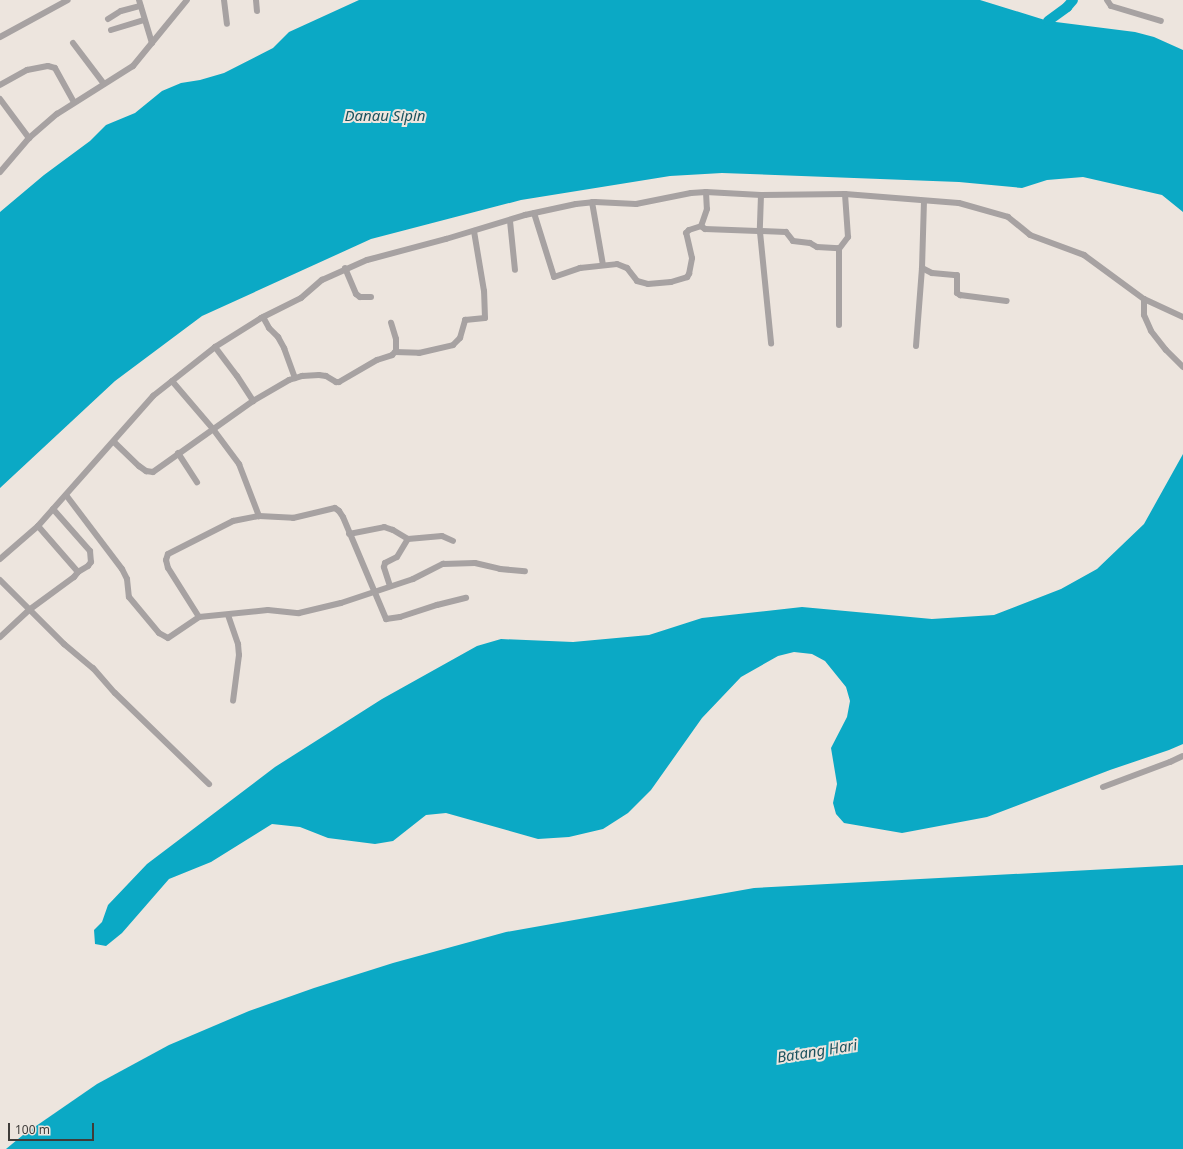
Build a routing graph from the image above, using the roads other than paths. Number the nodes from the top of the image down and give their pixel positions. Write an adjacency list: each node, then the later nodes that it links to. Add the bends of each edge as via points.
1 (68, 0): 13 (street)
2 (187, 0): 15 (street)
3 (224, 0): 11 (street)
4 (256, 0): 7 (street)
5 (1107, 0): 10 (street, via 1111,6)
6 (140, 3): 8 (street); 9 (street)
7 (258, 10)
8 (108, 19)
9 (144, 20): 12 (street); 15 (street)
10 (1162, 21)
11 (227, 24)
12 (111, 30)
13 (0, 37)
14 (73, 43): 16 (street)
15 (152, 43): 16 (street, via 133,66)
16 (104, 84): 19 (street)
17 (0, 85): 19 (street, via 27,70 48,66 55,68)
18 (0, 99): 20 (street)
19 (74, 102): 20 (street)
20 (29, 138): 21 (street)
21 (0, 172)
22 (706, 192): 24 (street); 26 (street, via 636,204); 29 (street, via 707,209)
23 (845, 194): 24 (street); 25 (street); 32 (street, via 848,237)
24 (761, 195): 31 (street)
25 (924, 201): 35 (street); 38 (street, via 959,203 1008,217 1030,235 1084,255)
26 (592, 202): 27 (street); 33 (street)
27 (534, 213): 28 (street); 33 (street, via 554,277 580,268)
28 (510, 220): 30 (street); 36 (street)
29 (701, 226): 31 (street, via 705,229); 33 (street, via 686,233 692,258 689,274 684,279 648,284 637,281 623,265)
30 (474, 231): 34 (street, via 397,251); 47 (street, via 484,291 485,318 465,320 460,338 453,345 419,353)
31 (760, 232): 32 (street, via 786,232 793,241); 44 (street)
32 (839, 249): 43 (street)
33 (604, 265)
34 (345, 268): 37 (street, via 356,294 360,297); 40 (street, via 322,280 301,298)
35 (922, 268): 39 (street, via 932,273 957,275 957,292 960,295); 45 (street)
36 (515, 270)
37 (371, 297)
38 (1144, 299): 41 (street); 48 (street, via 1144,315 1151,331)
39 (1007, 301)
40 (263, 317): 46 (street); 49 (street, via 284,348)
41 (1183, 317)
42 (390, 323): 47 (street, via 396,339)
43 (839, 325)
44 (771, 343)
45 (916, 346)
46 (215, 347): 50 (street); 51 (street)
47 (395, 352): 49 (street, via 339,382 326,376)
48 (1183, 367)
49 (295, 378): 51 (street)
50 (172, 380): 52 (street); 53 (street, via 142,408)
51 (252, 401): 52 (street)
52 (213, 429): 54 (street); 58 (street, via 239,464)
53 (114, 442): 54 (street, via 148,472 157,470); 56 (street)
54 (178, 453): 55 (street)
55 (197, 482)
56 (66, 495): 57 (street); 72 (street, via 122,569 127,579 129,597 162,636 170,638)
57 (53, 509): 59 (street); 65 (street, via 90,551 92,562)
58 (259, 516): 60 (street, via 293,518 335,508 340,511); 72 (street, via 222,525 166,557 168,568)
59 (38, 526): 63 (street); 65 (street)
60 (349, 534): 61 (street, via 384,527); 68 (street)
61 (408, 539): 62 (street, via 442,536); 67 (street, via 397,557 385,563)
62 (453, 541)
63 (0, 559)
64 (525, 571): 67 (street, via 500,570 475,563 448,563 423,576)
65 (78, 572): 70 (street)
66 (0, 580): 70 (street)
67 (390, 586): 68 (street)
68 (374, 592): 69 (street, via 380,609 388,620); 71 (street, via 299,613 268,610)
69 (466, 598)
70 (29, 610): 73 (street); 76 (street, via 93,668 115,694)
71 (228, 615): 72 (street); 74 (street, via 239,655)
72 (199, 617)
73 (0, 637)
74 (233, 701)
75 (1183, 756): 77 (street)
76 (209, 784)
77 (1103, 787)

